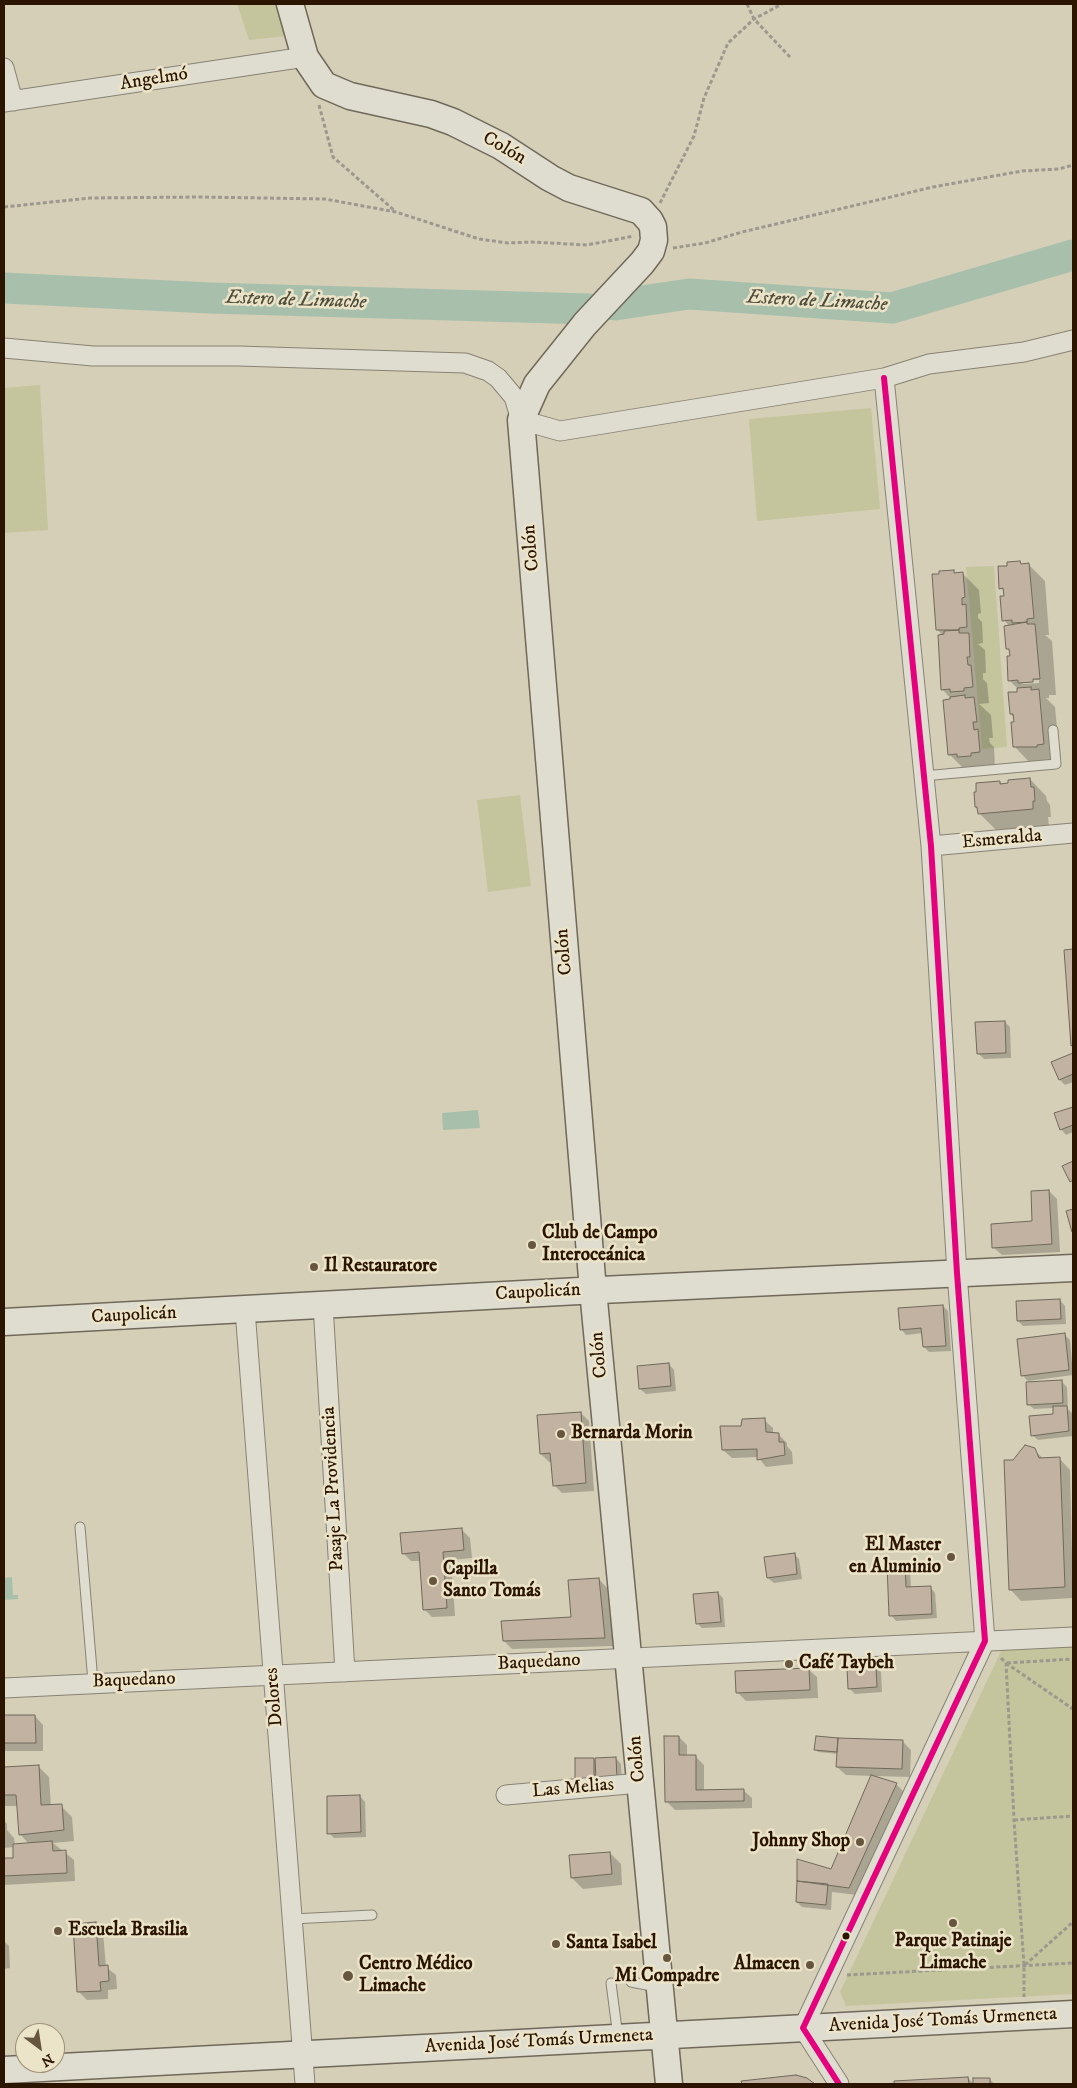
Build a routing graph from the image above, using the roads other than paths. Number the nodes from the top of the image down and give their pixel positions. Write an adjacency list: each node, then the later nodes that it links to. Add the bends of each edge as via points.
1 (290, 4): 2 (street)
2 (305, 57): 4 (street, Angelmó); 8 (street, Colón, via 324,84 350,96 453,122 501,146 569,188 641,211 652,235 642,263 585,324 537,384)
3 (4, 68): 4 (street)
4 (9, 102)
5 (1073, 340): 7 (street, via 1024,352 928,364)
6 (4, 348): 8 (street, via 93,356 238,356 465,363 498,378 514,397)
7 (884, 378): 8 (street, via 560,431); 10 (street)
8 (521, 420): 15 (street, Colón)
9 (1053, 730): 10 (lane, via 1056,764)
10 (923, 776): 12 (street)
11 (1073, 833): 12 (street, Esmeralda)
12 (931, 846): 14 (street)
13 (1073, 1268): 14 (street, Caupolicán)
14 (957, 1274): 15 (street, Caupolicán); 21 (street)
15 (593, 1290): 16 (street, Caupolicán); 22 (street, Colón)
16 (322, 1305): 17 (street, Caupolicán); 23 (street, Pasaje La Providencia)
17 (245, 1310): 18 (street, Caupolicán); 24 (street, Dolores)
18 (4, 1322)
19 (80, 1527): 25 (lane)
20 (1073, 1637): 21 (street, Baquedano)
21 (985, 1641): 22 (street, Baquedano); 35 (street)
22 (628, 1658): 23 (street, Baquedano); 27 (street, Colón)
23 (345, 1672): 24 (street, Baquedano)
24 (273, 1675): 25 (street, Baquedano); 30 (street, Dolores)
25 (93, 1682): 26 (street, Baquedano)
26 (4, 1688)
27 (640, 1783): 28 (street, Las Melias); 33 (street, Colón)
28 (506, 1794)
29 (372, 1915): 30 (lane)
30 (292, 1919): 38 (street, Dolores)
31 (631, 1982): 33 (lane)
32 (611, 1983): 37 (lane)
33 (660, 1988): 36 (street, Colón)
34 (1073, 2014): 35 (street, Avenida José Tomás Urmeneta)
35 (803, 2028): 36 (street, Avenida José Tomás Urmeneta); 42 (street)
36 (664, 2036): 37 (street, Avenida José Tomás Urmeneta); 41 (street, Colón)
37 (618, 2038): 38 (street, Avenida José Tomás Urmeneta)
38 (303, 2054): 39 (street, Avenida José Tomás Urmeneta); 40 (street, Dolores)
39 (4, 2070)
40 (305, 2084)
41 (669, 2084)
42 (839, 2084)

